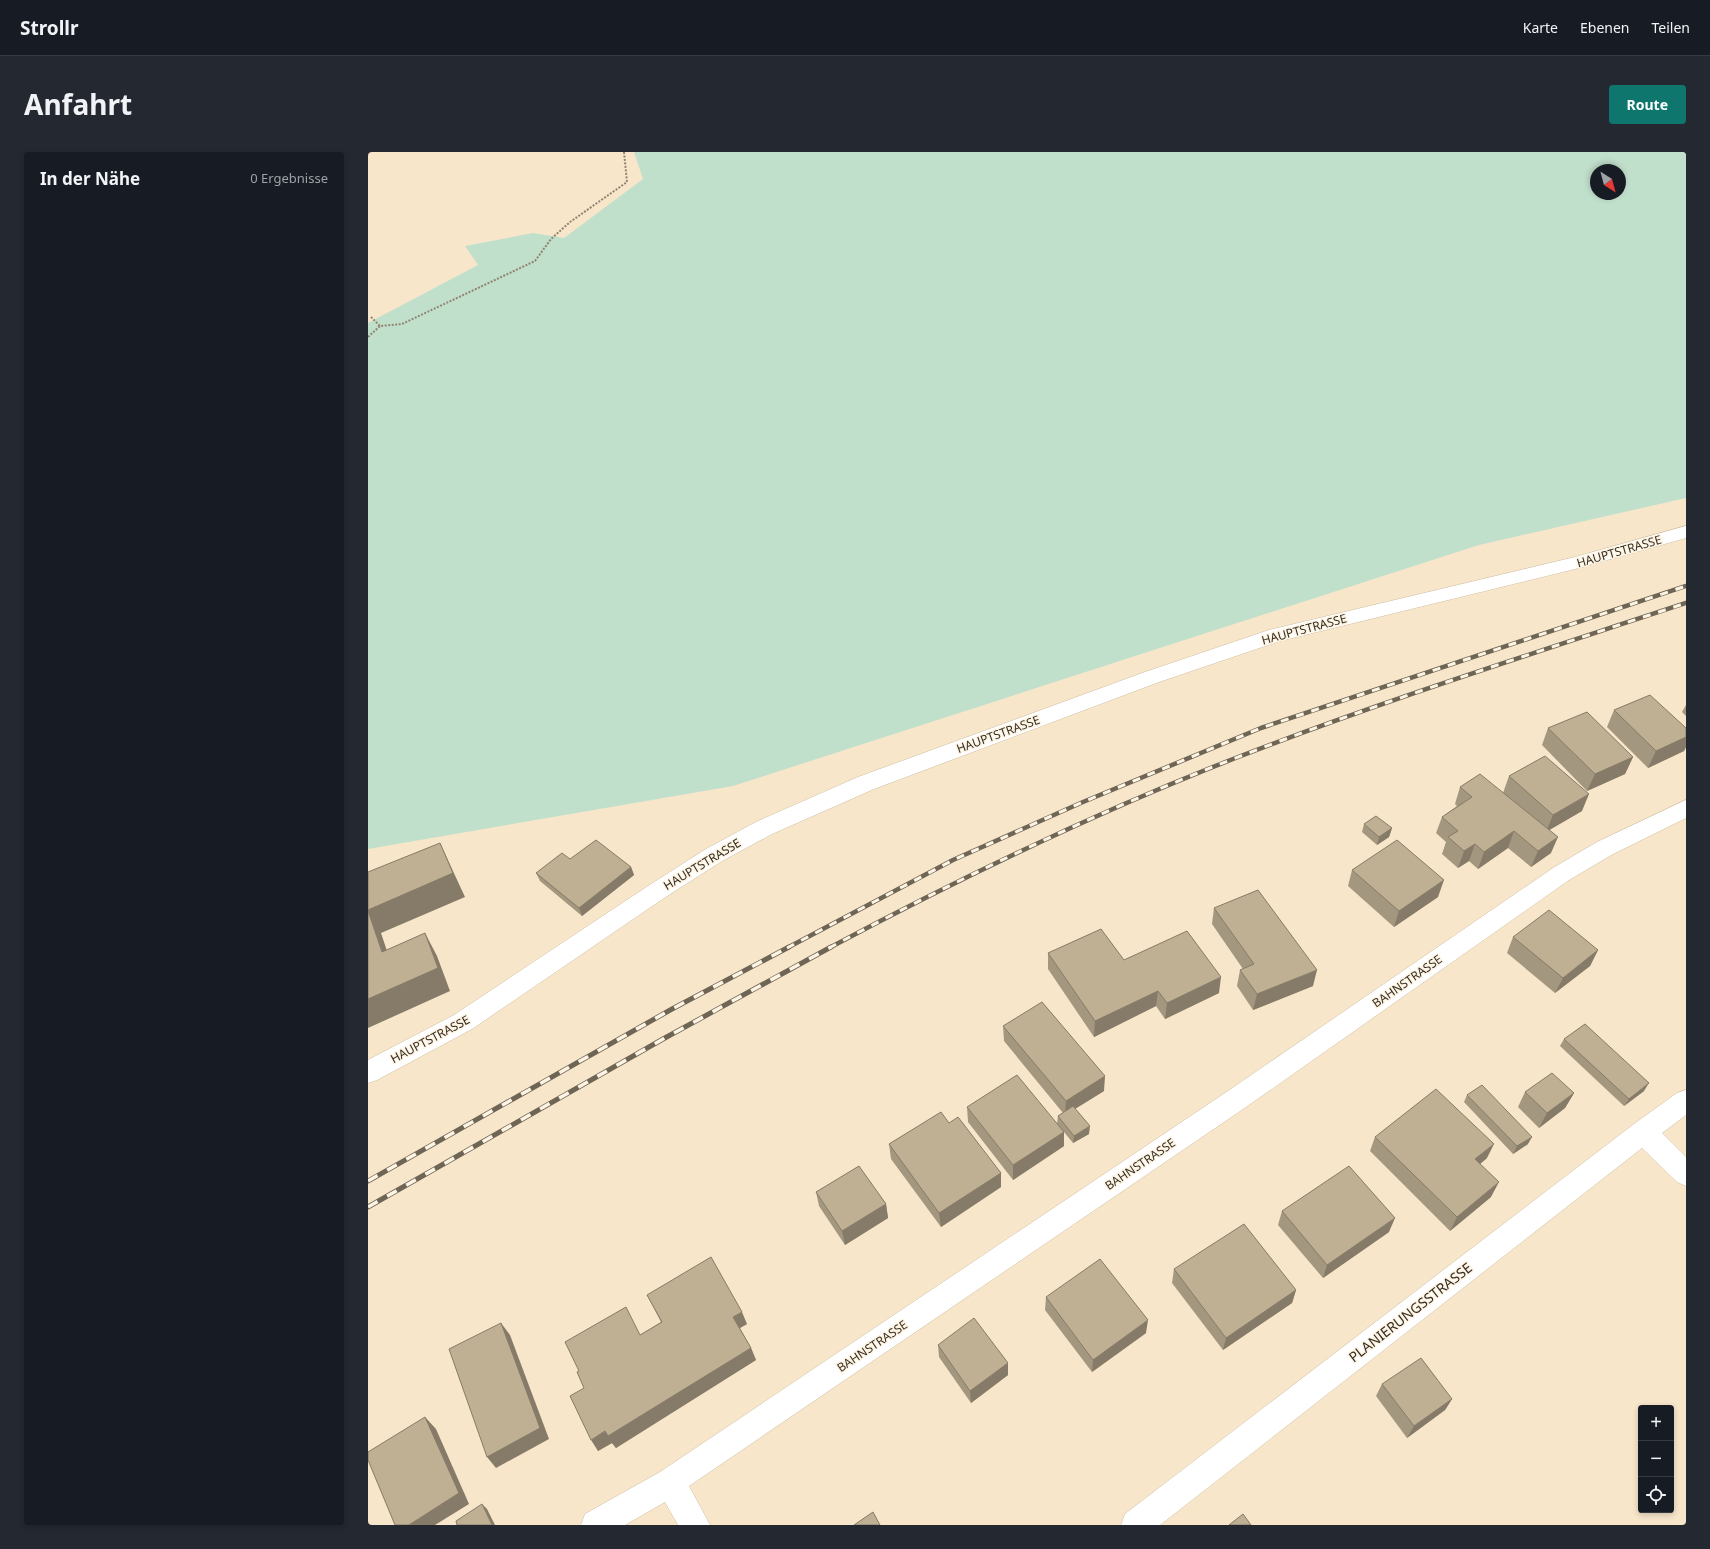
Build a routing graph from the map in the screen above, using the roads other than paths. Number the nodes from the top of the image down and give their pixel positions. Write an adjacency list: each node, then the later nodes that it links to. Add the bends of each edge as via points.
1 (1686, 532): 3 (street, HAUPTSTRASSE, via 1575,563 1276,635 1152,677 866,783 764,828 714,855 463,1022)
2 (1686, 808): 7 (street, BAHNSTRASSE, via 1605,848 1561,874 1237,1099)
3 (368, 1072)
4 (1686, 1101): 5 (street, PLANIERUNGSSTRASSE)
5 (1643, 1132): 6 (street); 10 (street, PLANIERUNGSSTRASSE)
6 (1686, 1174)
7 (670, 1482): 8 (street, BAHNSTRASSE); 9 (street)
8 (596, 1525)
9 (695, 1525)
10 (1136, 1525)

